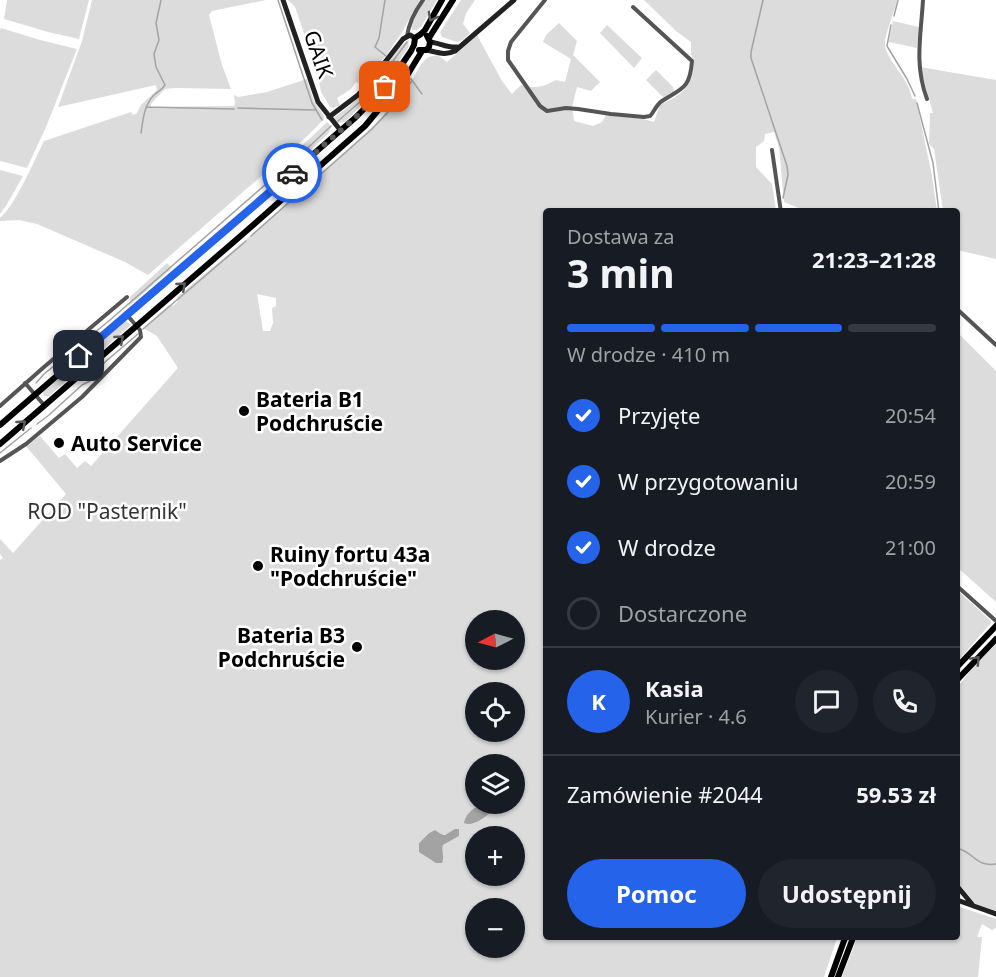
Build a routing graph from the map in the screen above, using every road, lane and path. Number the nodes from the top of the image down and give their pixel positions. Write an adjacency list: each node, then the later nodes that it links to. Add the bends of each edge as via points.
1 (283, 0): 15 (street, GAIK, via 318,102)
2 (423, 0): 9 (street)
3 (442, 0): 10 (main road, one-way to 10)
4 (453, 0): 11 (main road)
5 (514, 0): 12 (street)
6 (545, 0): 8 (street, via 508,51 508,60 540,106 547,111 566,108 644,117 686,87 693,61)
7 (923, 0): 14 (street, via 919,65)
8 (633, 7)
9 (407, 36): 10 (street); 15 (street, GAIK, via 358,95)
10 (417, 39): 11 (main road, via 426,35); 13 (main road, via 417,49); 16 (main road, via 385,87)
11 (430, 40): 12 (street); 13 (main road)
12 (459, 47): 13 (street, via 443,54)
13 (424, 50): 20 (main road, via 365,126)
14 (927, 99)
15 (328, 117): 16 (street, GAIK)
16 (341, 131): 19 (main road)
17 (772, 150): 18 (street)
18 (780, 208)
19 (236, 222): 20 (main road); 23 (main road)
20 (244, 232): 24 (main road, one-way to 20)
21 (126, 297): 26 (street)
22 (960, 312): 25 (street)
23 (127, 315): 24 (street); 27 (main road)
24 (136, 326): 28 (main road, one-way to 24); 32 (street, via 141,337 82,397)
25 (996, 345)
26 (25, 383): 27 (street); 29 (street)
27 (35, 394): 28 (street); 30 (main road)
28 (44, 405): 31 (main road, one-way to 28)
29 (0, 406)
30 (0, 425)
31 (0, 444)
32 (0, 461)
33 (960, 589): 34 (street)
34 (996, 621)
35 (996, 626): 37 (main road)
36 (996, 639): 38 (main road, one-way to 36)
37 (960, 665)
38 (960, 678)
39 (960, 890): 41 (street)
40 (960, 901): 41 (street)
41 (973, 906): 42 (street)
42 (996, 914)
43 (844, 940): 45 (main road)
44 (852, 940): 46 (main road)
45 (831, 977)
46 (838, 977)

